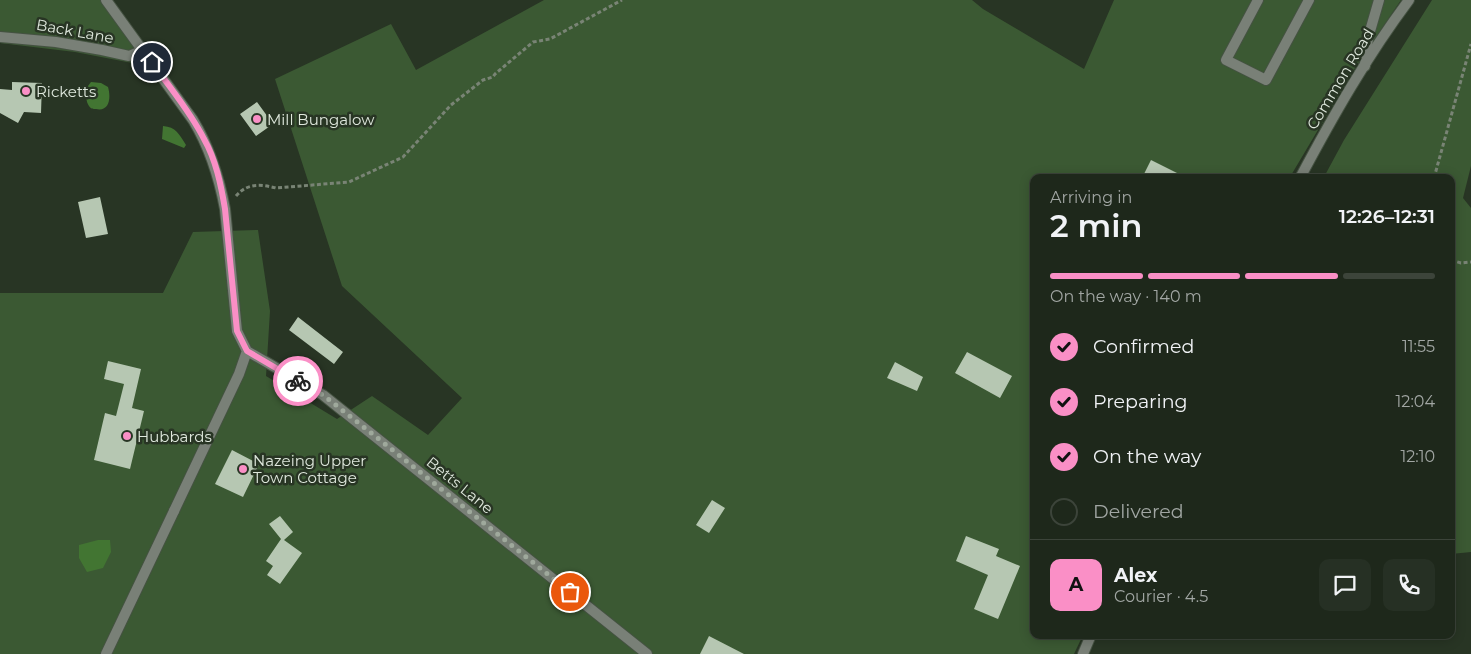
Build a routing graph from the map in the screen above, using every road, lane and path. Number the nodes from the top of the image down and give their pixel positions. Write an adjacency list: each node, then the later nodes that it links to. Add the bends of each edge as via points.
1 (106, 0): 9 (street)
2 (622, 0): 13 (path, via 550,39 533,42 493,77 483,80 451,105 403,157 349,182 243,188)
3 (1258, 0): 4 (street, via 1226,60 1266,80)
4 (1309, 0)
5 (1379, 0): 10 (street, via 1368,38)
6 (1409, 0): 10 (street, Common Road)
7 (0, 36): 9 (street, Back Lane, via 56,42 129,56)
8 (1471, 44): 12 (path)
9 (143, 50): 13 (street, via 204,139 213,158)
10 (1365, 66): 11 (street, Common Road, via 1334,114)
11 (1302, 174)
12 (1435, 174)
13 (225, 209): 16 (street, via 237,331)
14 (1455, 261): 15 (path)
15 (1471, 262)
16 (247, 351): 18 (street); 19 (street, Betts Lane, via 323,395)
17 (1089, 639): 20 (street)
18 (106, 654)
19 (647, 654)
20 (1083, 654)

